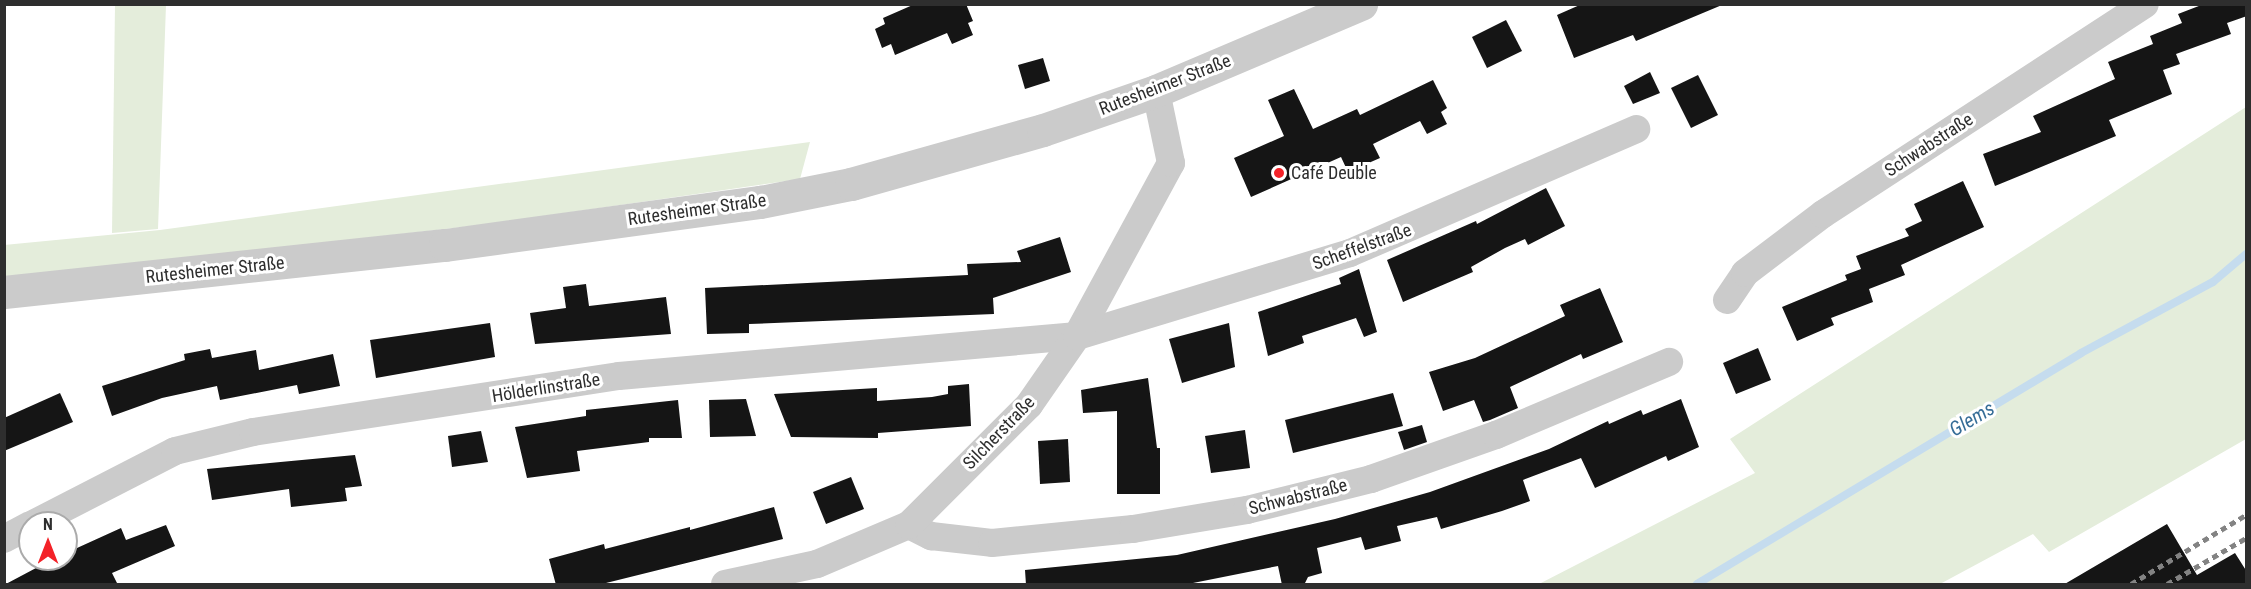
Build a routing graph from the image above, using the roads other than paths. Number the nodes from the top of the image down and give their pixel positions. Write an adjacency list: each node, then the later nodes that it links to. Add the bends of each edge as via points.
1 (1361, 4): 3 (street, Rutesheimer Straße)
2 (2145, 4): 6 (street, Schwabstraße, via 1823,214 1744,273)
3 (1156, 91): 5 (street, Rutesheimer Straße, via 1032,134 851,184 760,202 445,245); 7 (street, Silcherstraße, via 1171,163)
4 (1636, 129): 7 (street, Scheffelstraße, via 1350,253)
5 (4, 292)
6 (1727, 300)
7 (1077, 336): 9 (street, Hölderlinstraße, via 620,376 253,432 175,451); 10 (street, Silcherstraße, via 1029,405)
8 (1670, 362): 10 (street, Schwabstraße, via 1496,435 1382,476 1247,510 1133,529 992,543 931,536)
9 (58, 511)
10 (909, 525): 13 (street, Silcherstraße, via 817,564)
11 (18, 531): 12 (street)
12 (4, 538)
13 (725, 585)

